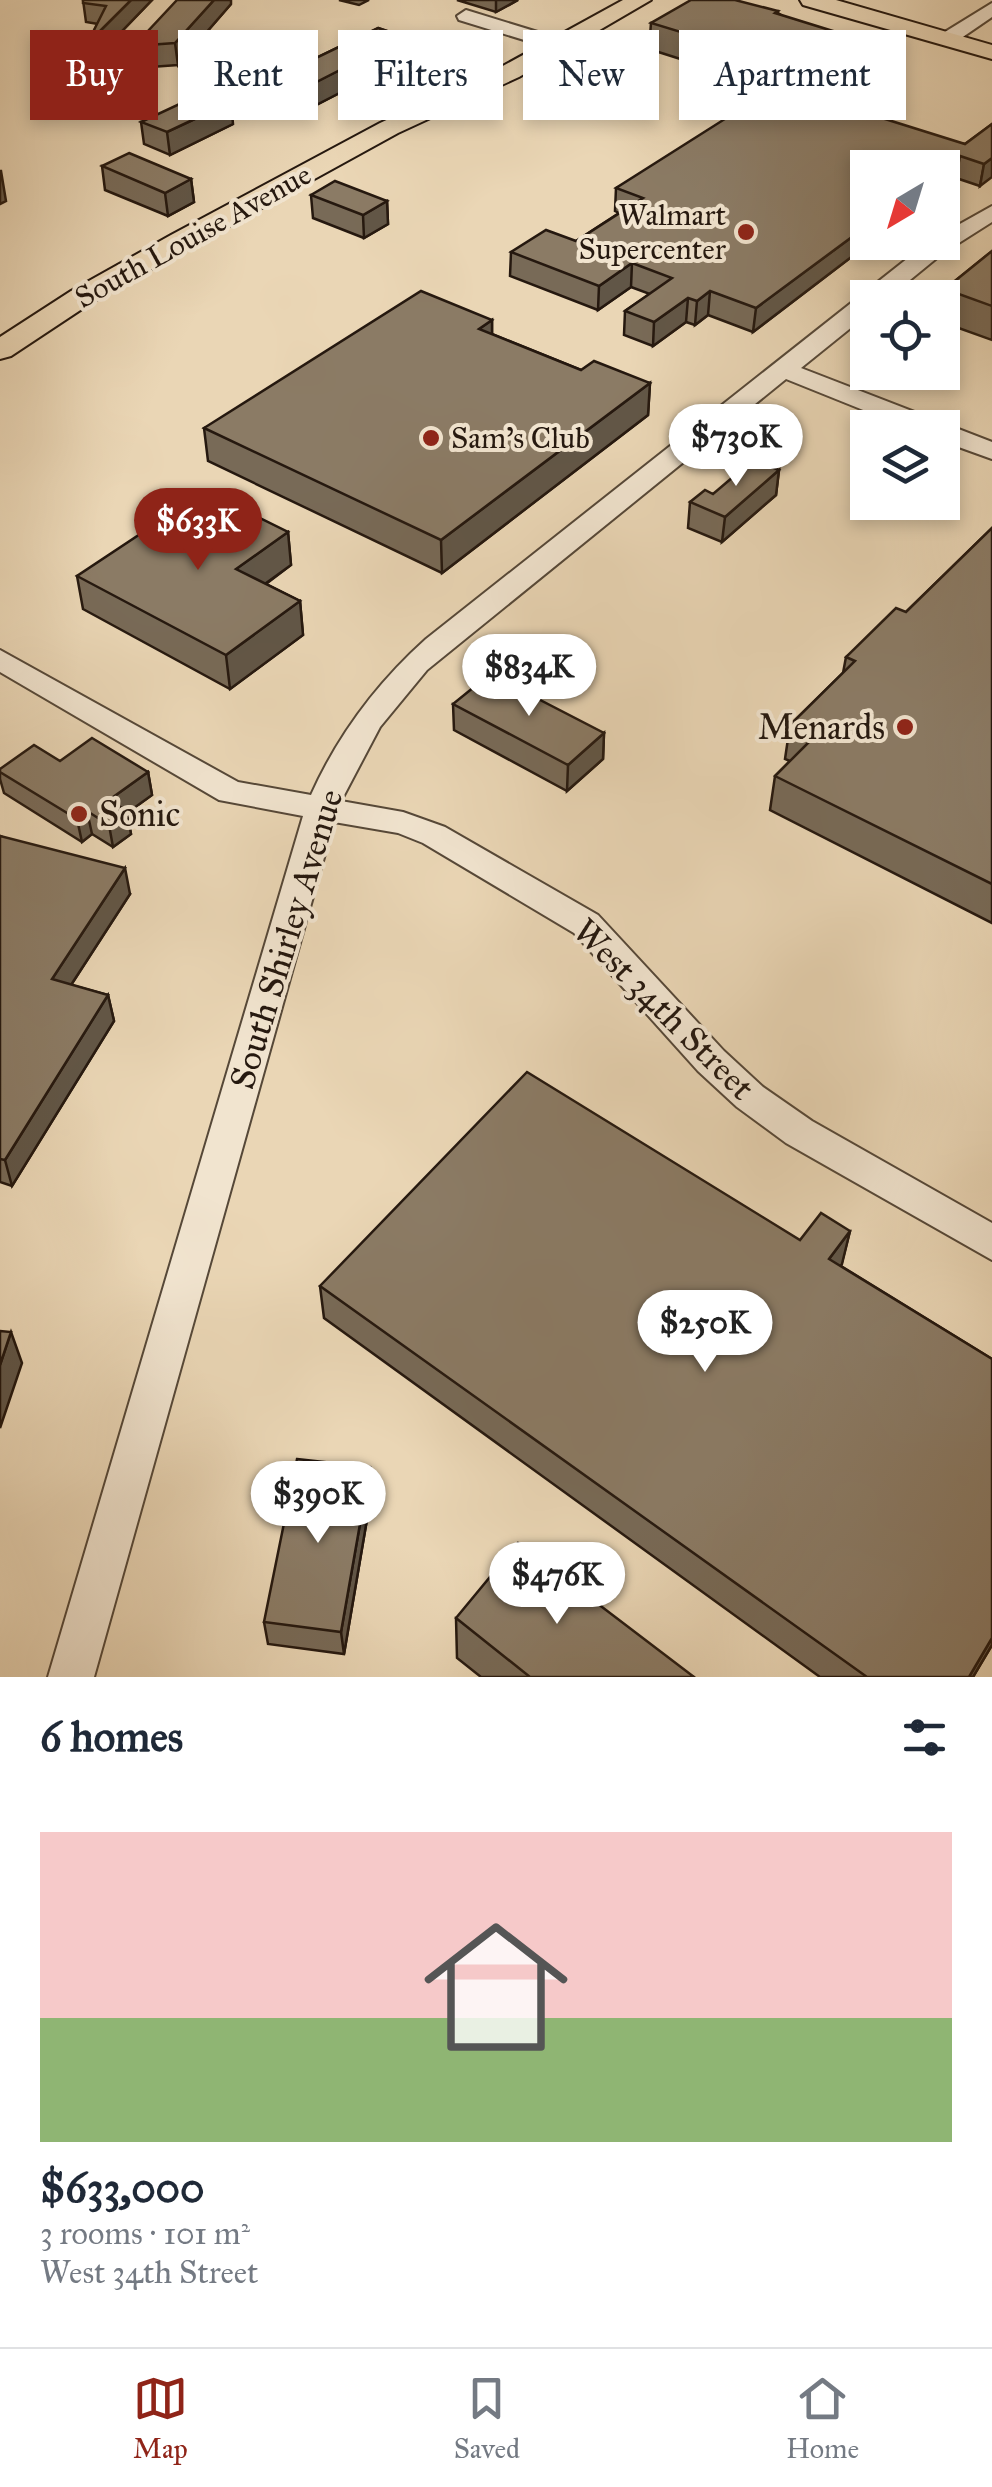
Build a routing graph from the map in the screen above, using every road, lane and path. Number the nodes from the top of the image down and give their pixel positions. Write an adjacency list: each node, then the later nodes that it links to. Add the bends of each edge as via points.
1 (608, 0): 7 (main road, South Louise Avenue)
2 (640, 0): 8 (main road, South Louise Avenue)
3 (811, 0): 10 (main road)
4 (992, 8): 10 (street)
5 (466, 16): 9 (street)
6 (992, 25): 10 (street)
7 (566, 30)
8 (575, 30)
9 (523, 34)
10 (956, 41): 11 (main road)
11 (992, 52)
12 (523, 57): 16 (main road, South Louise Avenue, via 107,282)
13 (992, 213): 14 (street, South Shirley Avenue)
14 (895, 280)
15 (850, 316): 17 (street, South Shirley Avenue)
16 (0, 350)
17 (782, 370): 18 (street); 22 (street, South Shirley Avenue, via 407,670 362,725)
18 (885, 410)
19 (960, 439): 20 (street)
20 (992, 451)
21 (0, 658): 22 (street, West 34th Street, via 230,792)
22 (322, 807): 23 (street, West 34th Street, via 434,835 570,914 625,961 750,1096 798,1132); 24 (street, South Shirley Avenue)
23 (992, 1244)
24 (71, 1677)

